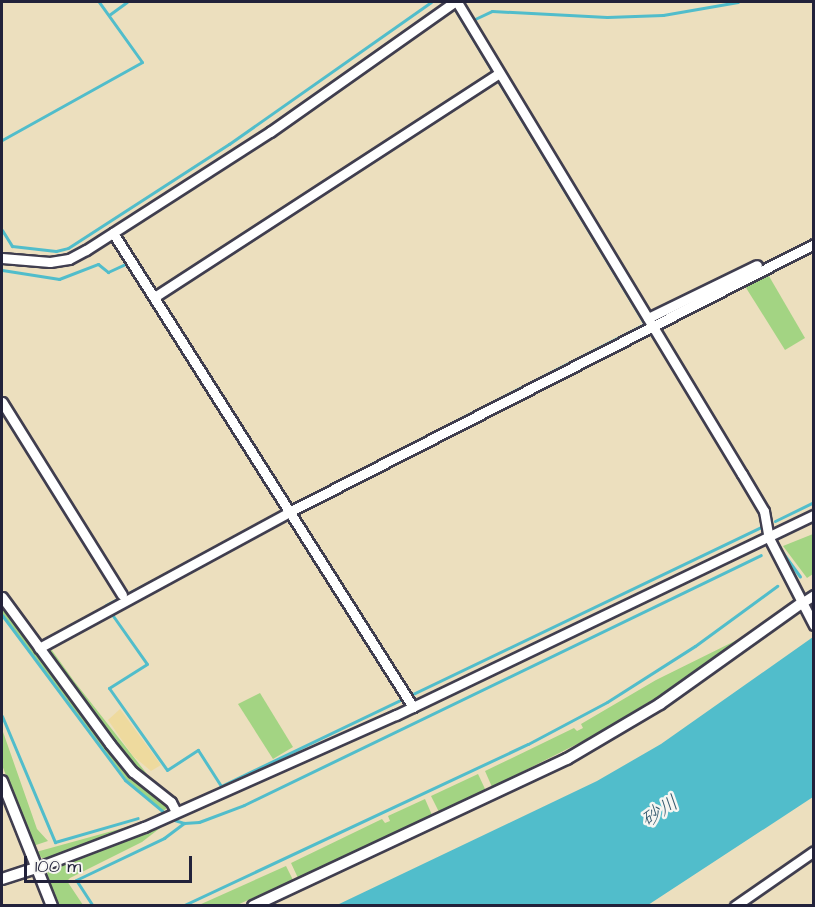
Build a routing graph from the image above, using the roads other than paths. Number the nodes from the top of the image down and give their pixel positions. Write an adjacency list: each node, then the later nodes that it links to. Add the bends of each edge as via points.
1 (454, 2): 2 (street); 3 (street, via 270,132)
2 (497, 75): 7 (street); 8 (street)
3 (113, 233): 5 (street, via 69,259 50,262); 7 (street)
4 (813, 244): 8 (street)
5 (2, 258)
6 (757, 265): 8 (street)
7 (154, 293): 10 (street)
8 (650, 322): 10 (street); 12 (street, via 764,511)
9 (2, 402): 13 (street)
10 (289, 512): 18 (street); 19 (street)
11 (813, 515): 12 (street)
12 (770, 538): 16 (street); 19 (street)
13 (122, 595)
14 (813, 595): 16 (street)
15 (2, 597): 18 (street)
16 (800, 604): 17 (street); 26 (street, via 660,704 567,759)
17 (811, 621)
18 (39, 648): 21 (street, via 132,772 171,802)
19 (413, 707): 21 (street)
20 (2, 781): 23 (street)
21 (171, 815): 23 (street)
22 (813, 851): 27 (street)
23 (36, 868): 24 (street); 25 (street)
24 (2, 879)
25 (52, 906)
26 (254, 906)
27 (735, 906)

